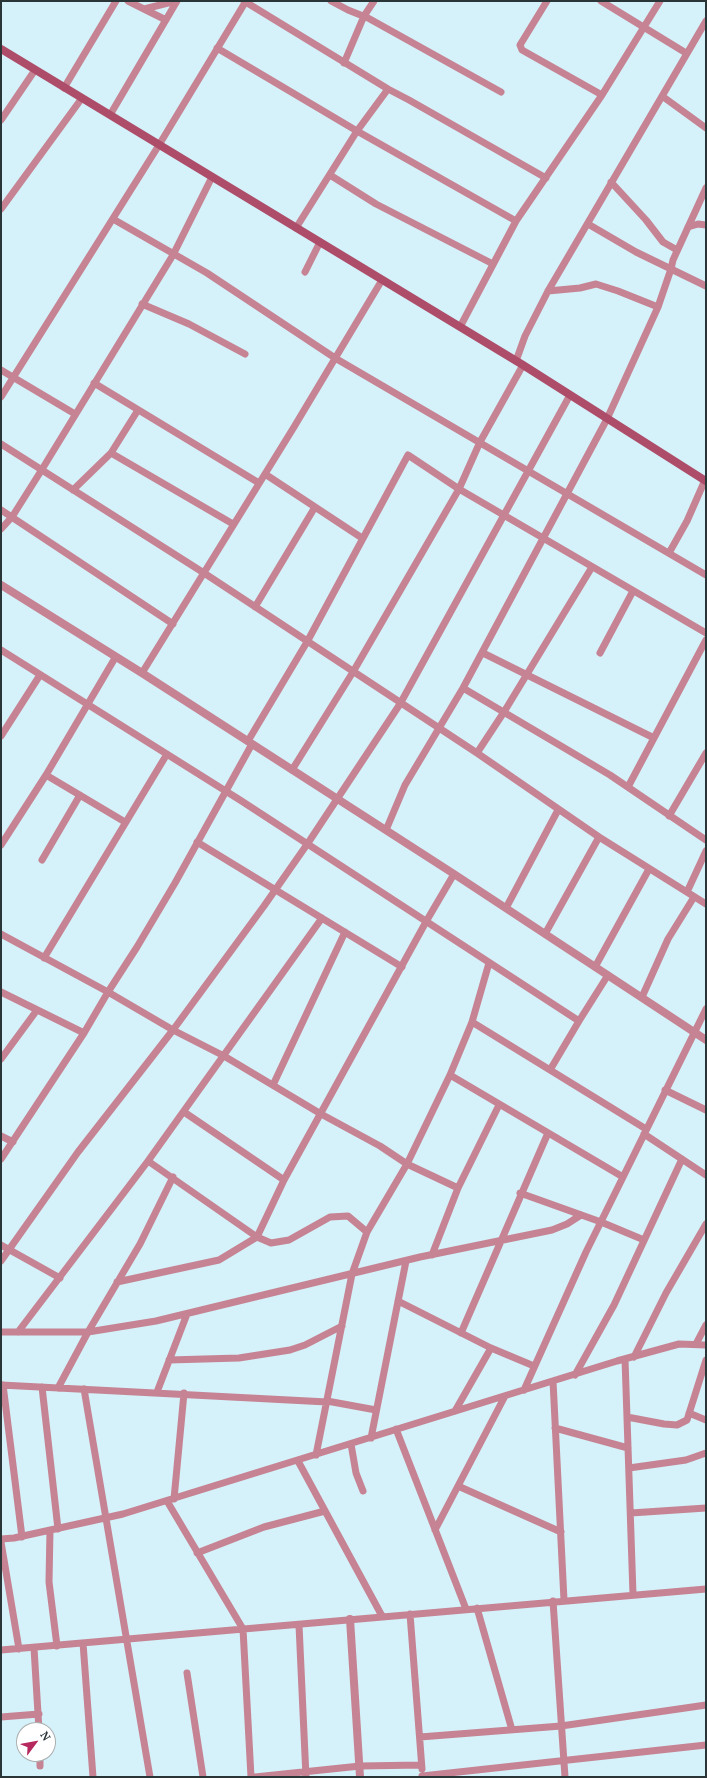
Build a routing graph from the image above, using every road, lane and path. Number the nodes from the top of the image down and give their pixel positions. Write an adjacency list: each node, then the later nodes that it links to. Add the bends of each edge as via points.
1 (116, 1): 20 (street)
2 (128, 1): 10 (street)
3 (176, 1): 10 (street); 12 (street)
4 (245, 1): 15 (street); 18 (street)
5 (332, 1): 11 (street)
6 (374, 1): 11 (street)
7 (547, 1): 23 (street, via 520,45 522,50)
8 (660, 1): 14 (street)
9 (602, 2): 14 (street)
10 (144, 9): 12 (street)
11 (364, 16): 18 (street); 22 (street)
12 (166, 20): 26 (street)
13 (706, 22): 17 (street)
14 (643, 28): 17 (street); 23 (street)
15 (218, 48): 29 (street); 30 (street)
16 (1, 49): 19 (main road)
17 (686, 54): 24 (street)
18 (344, 63): 21 (street)
19 (35, 70): 20 (main road); 27 (street)
20 (64, 88): 25 (main road)
21 (388, 89): 29 (street); 33 (street)
22 (501, 92)
23 (602, 95): 33 (street)
24 (662, 96): 28 (street); 34 (street)
25 (82, 98): 26 (main road); 36 (street)
26 (110, 115): 30 (main road)
27 (1, 120)
28 (706, 128)
29 (357, 131): 31 (street); 38 (street)
30 (159, 145): 32 (main road); 37 (street)
31 (330, 174): 42 (street); 46 (street, via 376,204)
32 (212, 177): 42 (main road); 45 (street)
33 (546, 178): 38 (street)
34 (611, 182): 39 (street); 44 (street, via 663,242)
35 (706, 188): 41 (street)
36 (1, 208)
37 (113, 219): 45 (street); 59 (street)
38 (516, 221): 46 (street)
39 (588, 224): 47 (street, via 636,252); 51 (street)
40 (706, 226): 41 (street, via 698,224)
41 (688, 227): 44 (street)
42 (296, 228): 43 (main road)
43 (320, 242): 48 (street); 49 (main road)
44 (677, 250): 47 (street)
45 (173, 255): 52 (street); 56 (street, via 206,273)
46 (493, 264): 54 (street)
47 (672, 269): 50 (street); 53 (street)
48 (305, 272)
49 (382, 280): 54 (main road); 56 (street)
50 (706, 286)
51 (548, 291): 53 (street, via 596,284); 57 (street, via 526,336)
52 (142, 304): 55 (street, via 189,324); 60 (street)
53 (658, 308): 65 (street)
54 (460, 328): 57 (main road)
55 (245, 354)
56 (336, 358): 66 (street); 71 (street)
57 (520, 363): 61 (main road); 66 (street)
58 (1, 370): 59 (street)
59 (14, 378): 62 (street); 64 (street)
60 (94, 383): 63 (street); 64 (street)
61 (570, 395): 65 (main road); 70 (street)
62 (1, 398)
63 (138, 410): 68 (street); 73 (street)
64 (75, 414): 69 (street)
65 (607, 419): 72 (main road); 76 (street)
66 (480, 442): 70 (street); 74 (street)
67 (1, 444): 69 (street)
68 (111, 453): 75 (street); 81 (street)
69 (42, 470): 75 (street); 80 (street)
70 (528, 471): 76 (street); 79 (street)
71 (264, 474): 73 (street); 77 (street)
72 (705, 480): 85 (street)
73 (259, 483): 81 (street)
74 (459, 489): 79 (street); 83 (street, via 408,455); 100 (street)
75 (73, 490): 87 (street)
76 (568, 494): 84 (street); 85 (street)
77 (315, 507): 83 (street); 91 (street)
78 (1, 510): 80 (street)
79 (504, 514): 84 (street); 105 (street)
80 (12, 517): 82 (street); 92 (street)
81 (233, 524): 87 (street)
82 (1, 529)
83 (362, 538): 95 (street)
84 (544, 538): 86 (street); 97 (street)
85 (669, 553): 88 (street)
86 (592, 567): 90 (street); 103 (street)
87 (204, 573): 91 (street); 92 (street)
88 (706, 575)
89 (1, 585): 99 (street)
90 (633, 592): 93 (street); 98 (street)
91 (255, 607): 95 (street)
92 (173, 624): 101 (street)
93 (706, 633)
94 (706, 640): 110 (street)
95 (307, 642): 100 (street); 111 (street)
96 (1, 652): 102 (street)
97 (483, 653): 103 (street); 104 (street)
98 (600, 653)
99 (115, 658): 101 (street); 106 (street)
100 (353, 672): 105 (street); 115 (street)
101 (142, 673): 111 (street)
102 (40, 675): 106 (street); 109 (street)
103 (526, 675): 107 (street); 110 (street)
104 (463, 688): 107 (street); 108 (street)
105 (400, 704): 108 (street); 120 (street)
106 (87, 705): 114 (street); 116 (street)
107 (504, 712): 112 (street); 117 (street)
108 (439, 730): 112 (street); 124 (street, via 405,785)
109 (1, 736)
110 (654, 738): 117 (street)
111 (250, 742): 115 (street); 118 (street)
112 (477, 753): 121 (street)
113 (706, 753): 122 (street)
114 (167, 754): 118 (street); 123 (street)
115 (292, 770): 120 (street)
116 (46, 775): 119 (street); 129 (street)
117 (628, 787): 122 (street)
118 (225, 790): 127 (street); 128 (street)
119 (80, 795): 123 (street); 131 (street)
120 (337, 799): 124 (street); 128 (street)
121 (558, 810): 125 (street); 138 (street)
122 (669, 816): 126 (street)
123 (125, 822): 144 (street)
124 (386, 830): 133 (street)
125 (599, 837): 132 (street); 143 (street)
126 (706, 840)
127 (197, 842): 134 (street); 149 (street, via 168,896)
128 (308, 844): 134 (street); 140 (street)
129 (1, 845)
130 (706, 851): 135 (street)
131 (42, 860)
132 (649, 869): 135 (street); 147 (street)
133 (454, 874): 138 (street); 140 (street)
134 (275, 890): 139 (street); 156 (street)
135 (687, 892): 136 (street)
136 (694, 896): 137 (street); 151 (street, via 668,939)
137 (706, 904)
138 (506, 908): 143 (street)
139 (322, 918): 141 (street); 160 (street)
140 (426, 920): 145 (street); 146 (street)
141 (345, 932): 146 (street); 164 (street)
142 (1, 934): 144 (street)
143 (546, 934): 147 (street)
144 (44, 958): 149 (street)
145 (489, 963): 154 (street); 155 (street)
146 (402, 966): 169 (street)
147 (595, 967): 148 (street)
148 (608, 975): 151 (street); 154 (street)
149 (108, 992): 156 (street); 158 (street)
150 (2, 995): 153 (street)
151 (642, 997): 157 (street)
152 (706, 1009): 157 (street)
153 (37, 1010): 158 (street); 161 (street)
154 (579, 1021): 162 (street)
155 (472, 1022): 162 (street); 163 (street)
156 (173, 1030): 160 (street); 192 (street, via 78,1152)
157 (694, 1032): 159 (street); 165 (street)
158 (84, 1033): 173 (street)
159 (706, 1040)
160 (224, 1056): 164 (street); 168 (street)
161 (1, 1059)
162 (550, 1070): 170 (street)
163 (450, 1075): 166 (street); 177 (street)
164 (273, 1085): 169 (street)
165 (665, 1090): 167 (street); 170 (street)
166 (499, 1104): 171 (street); 182 (street)
167 (706, 1110)
168 (184, 1112): 176 (street); 181 (street)
169 (322, 1114): 177 (street); 181 (street)
170 (645, 1132): 175 (street); 180 (street)
171 (548, 1133): 180 (street); 183 (street)
172 (1, 1136): 173 (street)
173 (13, 1142): 174 (street)
174 (1, 1159)
175 (682, 1159): 178 (street); 190 (street)
176 (148, 1161): 179 (street); 197 (street)
177 (407, 1164): 182 (street); 187 (street)
178 (706, 1175)
179 (173, 1177): 188 (street); 198 (street, via 140,1244)
180 (623, 1177): 185 (street)
181 (284, 1180): 188 (street)
182 (458, 1188): 193 (street)
183 (520, 1193): 184 (street); 189 (street)
184 (581, 1215): 185 (street); 189 (street, via 552,1230)
185 (601, 1222): 190 (street); 214 (street)
186 (706, 1224): 210 (street, via 666,1293)
187 (367, 1232): 188 (street, via 348,1216 330,1217 289,1240 271,1243); 196 (street)
188 (257, 1237): 198 (street, via 219,1260)
189 (500, 1240): 193 (street); 206 (street)
190 (644, 1240): 215 (street, via 614,1305)
191 (1, 1245): 192 (street)
192 (10, 1250): 194 (street); 197 (street)
193 (432, 1255): 195 (street)
194 (1, 1261)
195 (406, 1261): 196 (street); 199 (street)
196 (352, 1274): 200 (street); 202 (street)
197 (60, 1278): 204 (street)
198 (117, 1282): 205 (street)
199 (398, 1301): 206 (street); 226 (street)
200 (187, 1314): 205 (street); 212 (street)
201 (706, 1325): 207 (street)
202 (342, 1326): 212 (street, via 290,1350 239,1358); 225 (street)
203 (1, 1332): 204 (street)
204 (18, 1332): 205 (street)
205 (88, 1332): 219 (street)
206 (461, 1333): 209 (street)
207 (696, 1344): 208 (street); 210 (street, via 679,1344)
208 (706, 1345)
209 (491, 1348): 214 (street); 227 (street)
210 (634, 1357): 211 (street)
211 (625, 1359): 215 (street); 229 (street)
212 (169, 1360): 222 (street)
213 (706, 1360): 228 (street)
214 (534, 1366): 221 (street)
215 (575, 1374): 216 (street)
216 (553, 1381): 221 (street); 231 (street)
217 (2, 1385): 218 (street); 251 (street)
218 (42, 1387): 219 (street); 247 (street)
219 (58, 1388): 220 (street)
220 (84, 1389): 222 (street); 246 (street)
221 (524, 1390): 224 (street)
222 (157, 1392): 223 (street)
223 (184, 1393): 225 (street); 242 (street)
224 (505, 1396): 227 (street); 240 (street)
225 (327, 1402): 226 (street); 237 (street)
226 (376, 1410): 233 (street)
227 (455, 1411): 232 (street)
228 (689, 1413): 229 (street, via 687,1420 677,1425); 230 (street)
229 (627, 1417): 235 (street)
230 (706, 1420)
231 (555, 1428): 235 (street); 250 (street)
232 (396, 1429): 233 (street); 249 (street)
233 (371, 1438): 234 (street)
234 (351, 1444): 237 (street); 241 (street, via 356,1473)
235 (628, 1448): 239 (street)
236 (706, 1453): 239 (street, via 686,1460)
237 (316, 1455): 238 (street)
238 (298, 1461): 242 (street); 244 (street)
239 (629, 1468): 245 (street)
240 (458, 1486): 249 (street); 250 (street)
241 (363, 1491)
242 (170, 1500): 246 (street); 253 (street)
243 (706, 1508): 245 (street)
244 (325, 1511): 253 (street, via 264,1527); 261 (street)
245 (630, 1513): 255 (street)
246 (106, 1518): 247 (street); 265 (street)
247 (58, 1529): 248 (street)
248 (50, 1530): 251 (street); 267 (street, via 49,1582)
249 (435, 1530): 259 (street)
250 (561, 1532): 256 (street)
251 (22, 1536): 252 (street)
252 (1, 1541): 269 (street)
253 (198, 1553): 264 (street)
254 (706, 1589): 255 (street)
255 (634, 1594): 256 (street)
256 (564, 1600): 257 (street)
257 (553, 1601): 258 (street); 276 (street)
258 (477, 1608): 259 (street); 277 (street)
259 (466, 1609): 260 (street)
260 (410, 1614): 261 (street); 278 (street)
261 (382, 1616): 262 (street)
262 (350, 1619): 263 (street); 284 (street)
263 (299, 1625): 264 (street); 285 (street)
264 (243, 1629): 265 (street); 290 (street)
265 (126, 1640): 266 (street); 288 (street)
266 (82, 1643): 267 (street); 287 (street)
267 (57, 1646): 268 (street)
268 (34, 1648): 269 (street); 273 (street)
269 (19, 1649): 270 (street)
270 (1, 1650)
271 (187, 1673): 289 (street)
272 (706, 1705): 276 (street)
273 (39, 1714): 274 (street); 275 (street)
274 (1, 1717)
275 (39, 1722)
276 (561, 1726): 277 (street); 280 (street)
277 (512, 1730): 278 (street)
278 (420, 1737): 282 (street)
279 (706, 1745): 280 (street)
280 (564, 1761): 286 (street); 293 (street)
281 (40, 1762): 283 (street)
282 (422, 1765): 284 (street); 286 (street)
283 (40, 1766)
284 (360, 1766): 285 (street); 292 (street)
285 (306, 1774): 291 (street)
286 (422, 1776)
287 (93, 1777)
288 (150, 1777)
289 (203, 1777)
290 (251, 1777)
291 (255, 1777)
292 (360, 1777)
293 (564, 1777)

